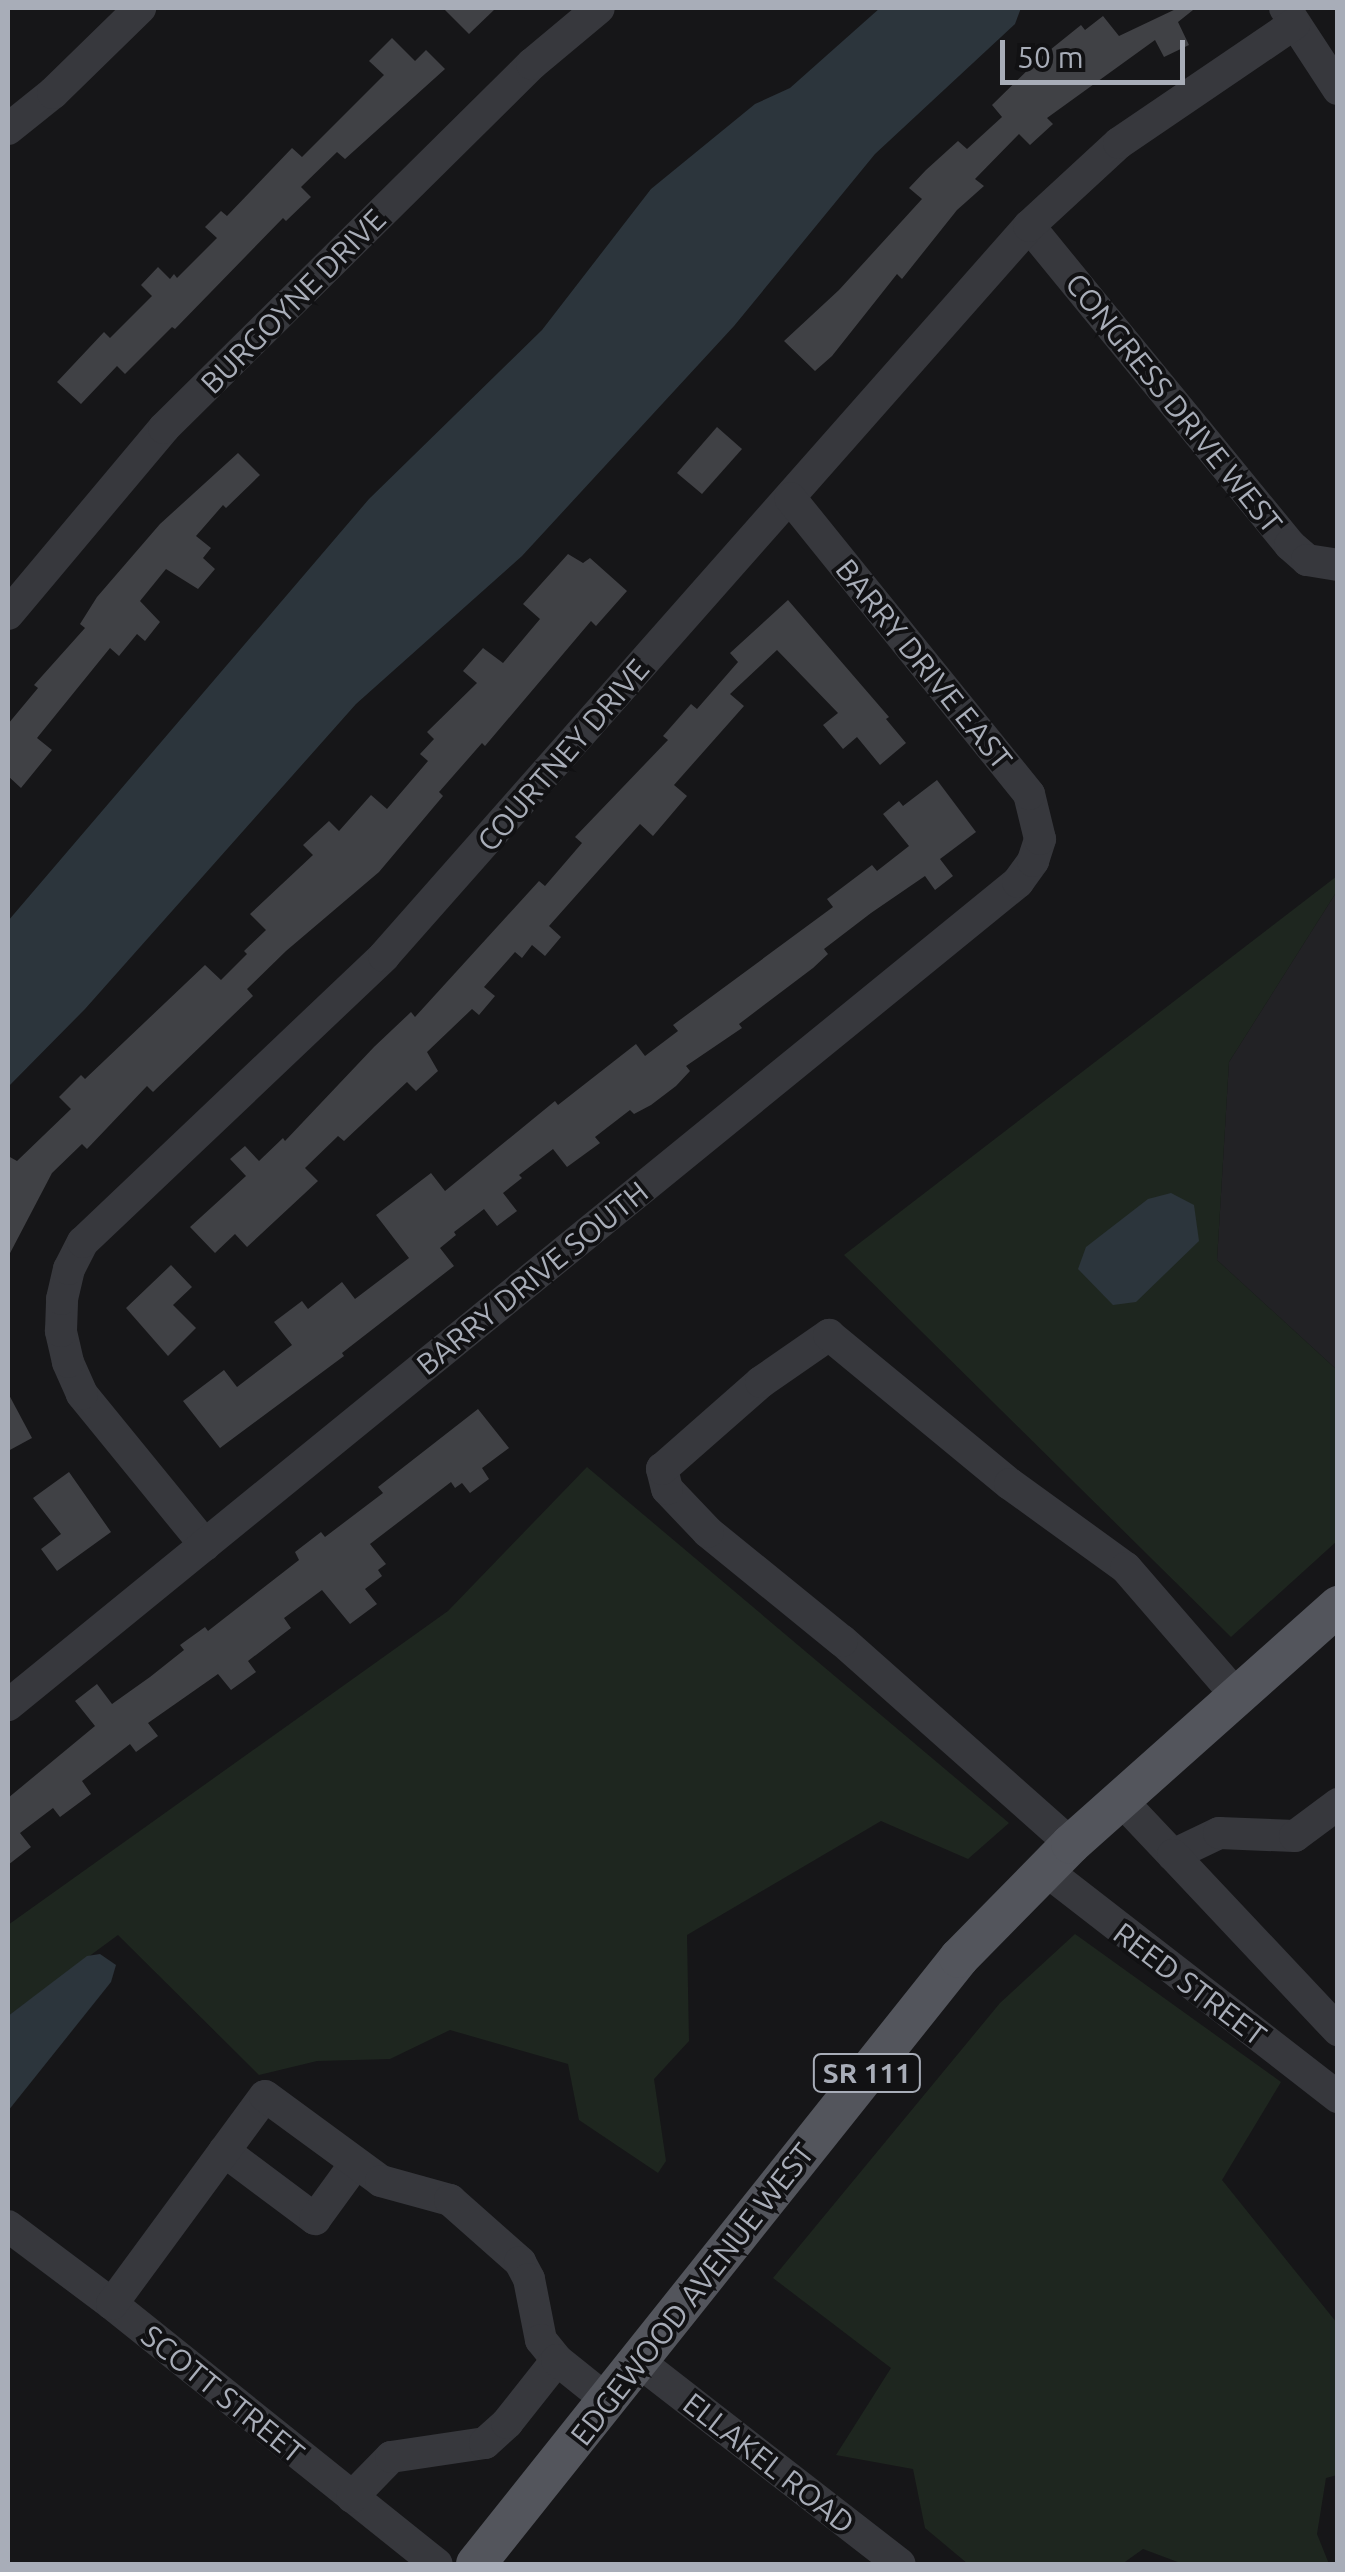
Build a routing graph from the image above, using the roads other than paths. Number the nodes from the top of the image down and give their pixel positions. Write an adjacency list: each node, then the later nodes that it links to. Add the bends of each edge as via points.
1 (140, 8): 5 (street)
2 (599, 8): 9 (street, BURGOYNE DRIVE, via 532,64 164,428)
3 (1289, 16): 4 (street); 6 (street, COURTNEY DRIVE, via 1119,143)
4 (1338, 89)
5 (8, 130)
6 (1029, 226): 7 (street, COURTNEY DRIVE); 8 (street, CONGRESS DRIVE WEST, via 1290,546 1307,560)
7 (790, 498): 10 (street, BARRY DRIVE EAST, via 1029,794); 11 (street, COURTNEY DRIVE, via 384,956 83,1242 62,1300 68,1362 82,1394)
8 (1334, 565)
9 (8, 614)
10 (1040, 838): 11 (street, BARRY DRIVE SOUTH, via 1018,882)
11 (205, 1545): 14 (street, BARRY DRIVE SOUTH)
12 (1338, 1606): 13 (main road, EDGEWOOD AVENUE WEST / SR 111)
13 (1237, 1696): 15 (main road, EDGEWOOD AVENUE WEST / SR 111); 18 (street, REED STREET, via 1126,1568 1010,1484 829,1335 761,1382 662,1469 667,1488 708,1532 842,1641)
14 (8, 1705)
15 (1120, 1799): 17 (street); 18 (main road, EDGEWOOD AVENUE WEST / SR 111)
16 (1338, 1804): 17 (street, via 1294,1836 1219,1833)
17 (1174, 1855): 19 (street)
18 (1057, 1857): 20 (street, REED STREET); 26 (main road, EDGEWOOD AVENUE WEST / SR 111, via 959,1958)
19 (1338, 2030)
20 (1334, 2087)
21 (224, 2151): 22 (street, via 265,2096); 22 (street, via 315,2219); 24 (street)
22 (354, 2164): 25 (street, via 397,2187 450,2200 520,2262 541,2340)
23 (8, 2226): 24 (street, SCOTT STREET)
24 (112, 2304): 28 (street, SCOTT STREET)
25 (558, 2360): 27 (street); 28 (street, via 484,2443 392,2457)
26 (638, 2360): 27 (main road, EDGEWOOD AVENUE WEST / SR 111); 31 (street, ELLAKEL ROAD)
27 (607, 2400): 30 (main road, EDGEWOOD AVENUE WEST / SR 111)
28 (352, 2497): 29 (street, SCOTT STREET)
29 (436, 2564)
30 (476, 2564)
31 (900, 2564)

